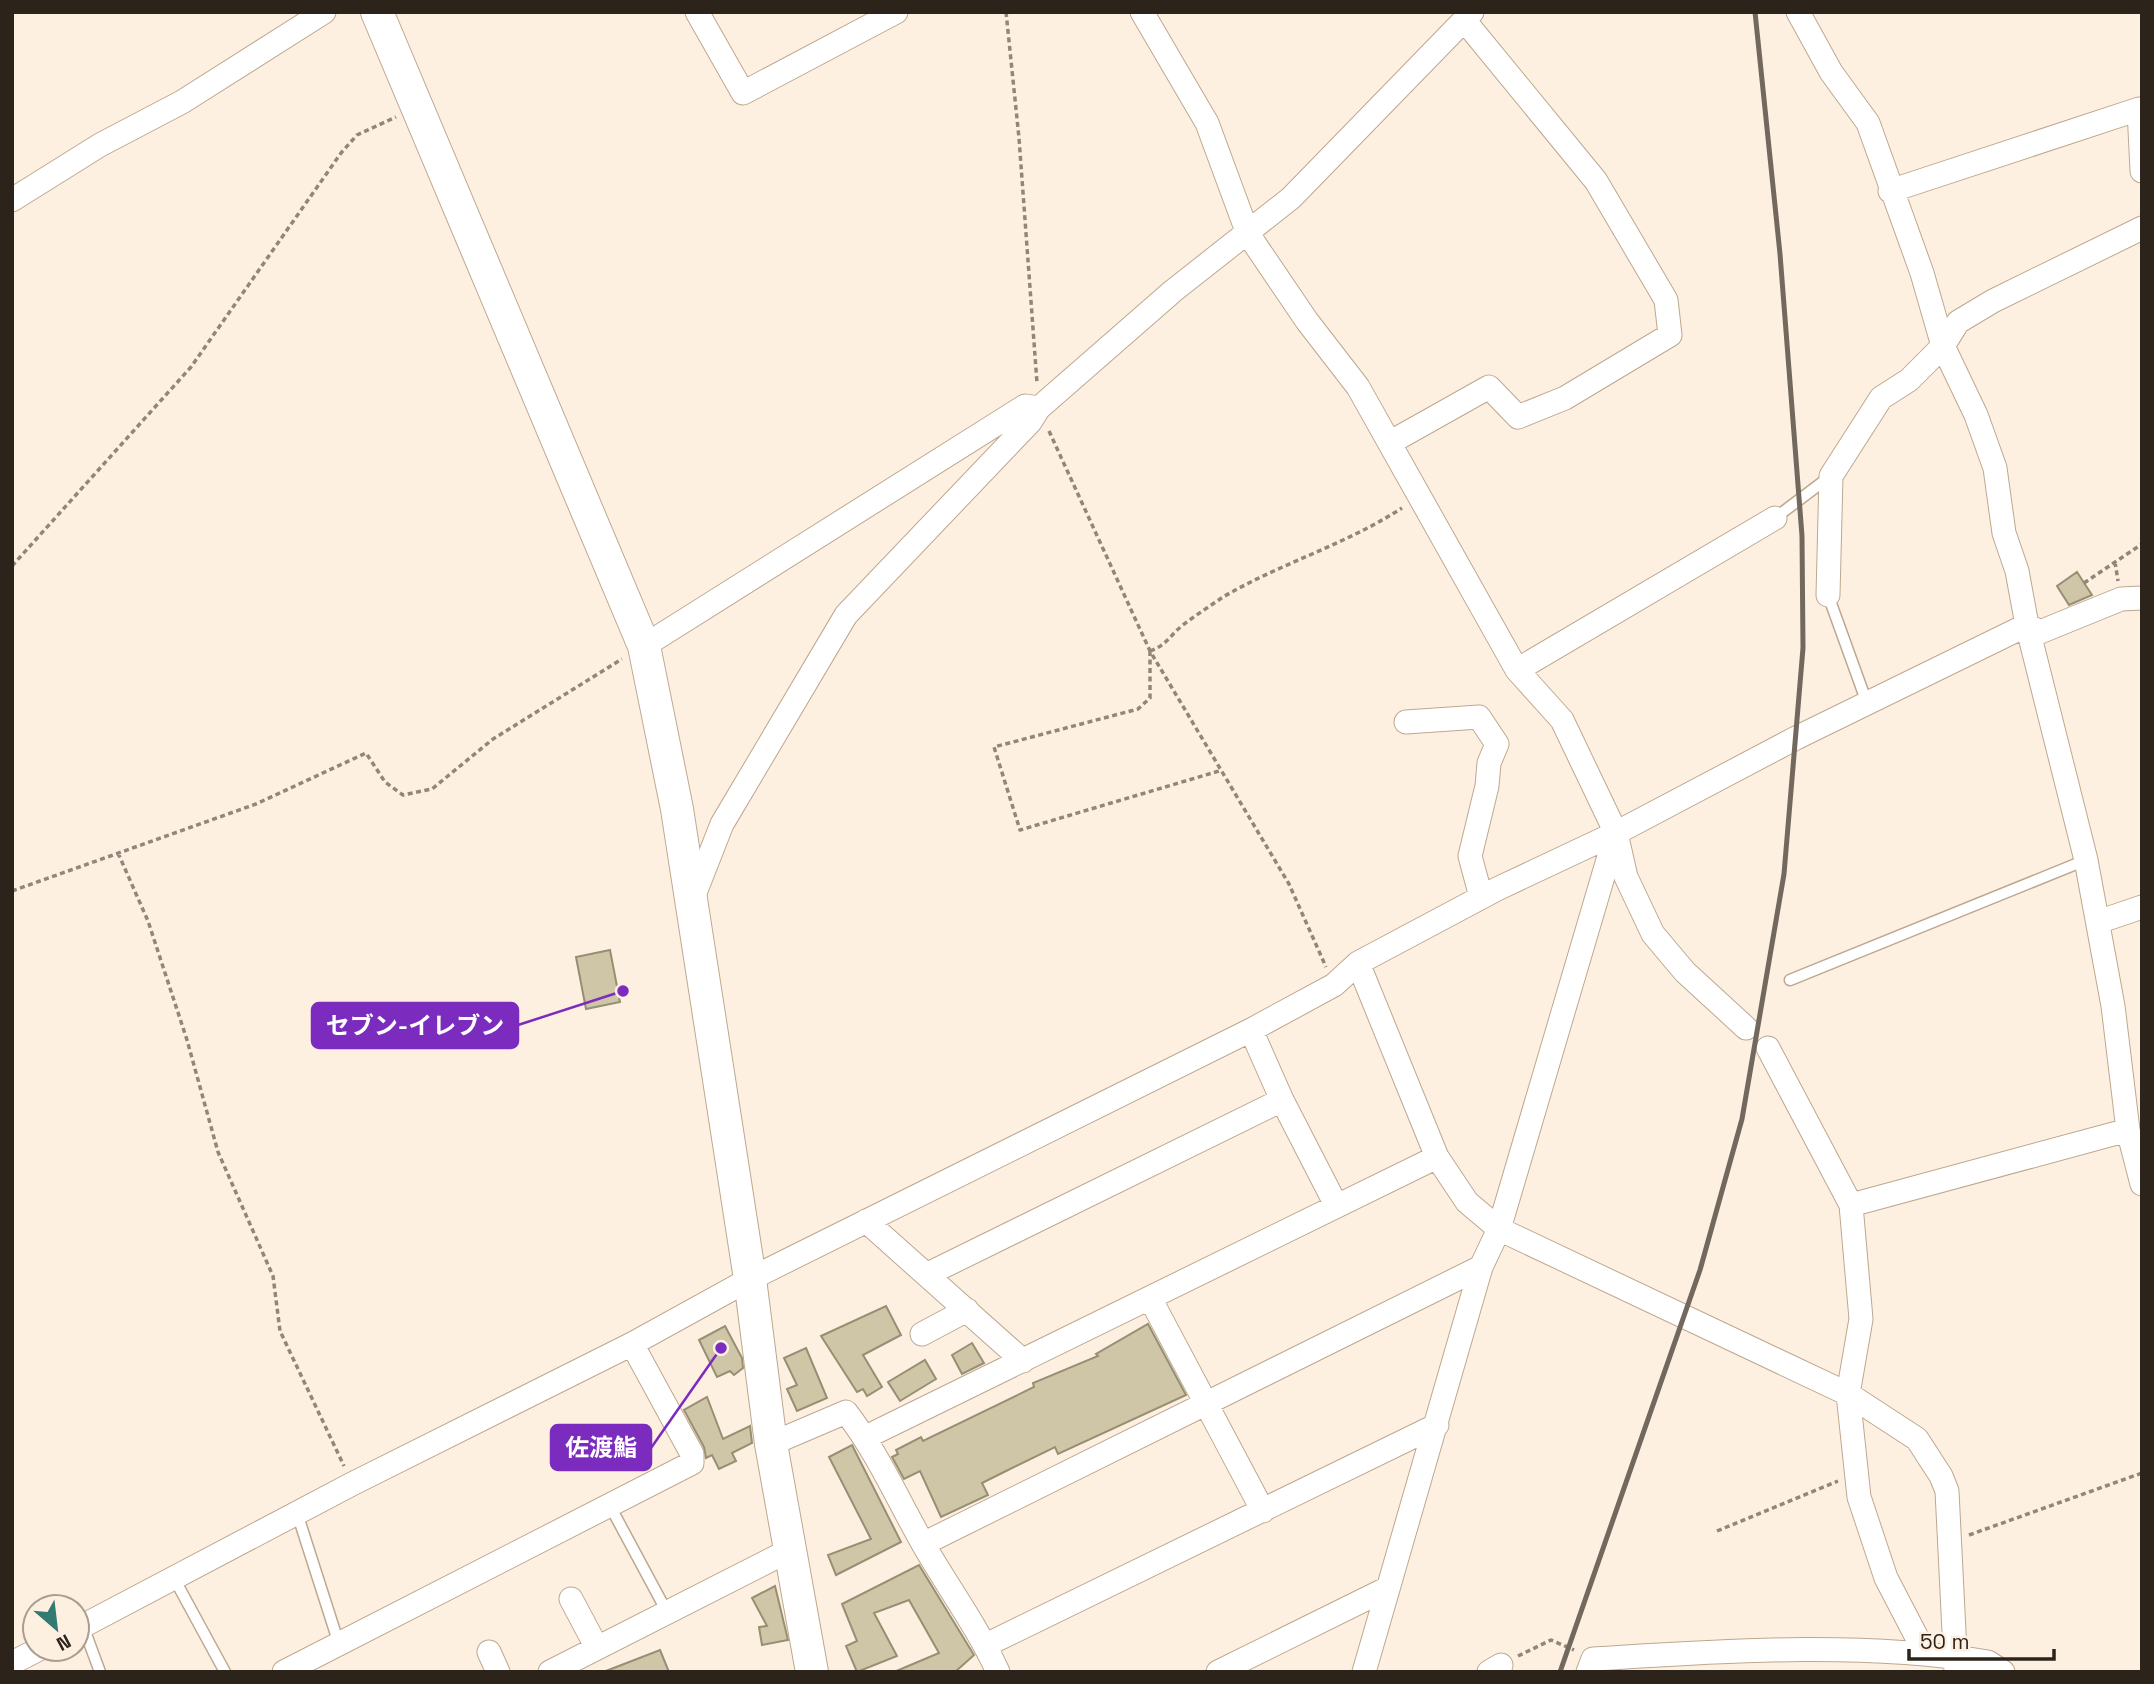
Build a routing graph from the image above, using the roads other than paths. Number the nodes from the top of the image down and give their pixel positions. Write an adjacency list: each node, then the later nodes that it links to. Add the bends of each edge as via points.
1 (324, 12): 11 (street, via 182,102 100,145)
2 (377, 12): 22 (street)
3 (697, 12): 4 (street, via 743,93)
4 (896, 12)
5 (1142, 12): 13 (street, via 1207,123)
6 (1797, 12): 10 (street, via 1831,72 1868,123)
7 (1468, 16): 13 (street, via 1291,198); 16 (street, via 1597,181 1666,300 1671,335 1542,408 1518,416 1489,387)
8 (2140, 118): 9 (street); 10 (street)
9 (2142, 171)
10 (1890, 191): 14 (street, via 1922,273)
11 (12, 200)
12 (2142, 228): 14 (street, via 1981,308 1958,322)
13 (1248, 234): 15 (street, via 1173,290); 16 (street, via 1359,387)
14 (1942, 346): 17 (street, via 1909,380 1881,397); 21 (street, via 1976,415 1994,468 2004,533)
15 (1039, 408): 22 (street, via 1025,406); 29 (street, via 846,615 722,824)
16 (1391, 442): 23 (street)
17 (1831, 476): 18 (lane); 19 (street)
18 (1775, 518): 23 (street)
19 (1828, 595): 24 (lane)
20 (2142, 598): 21 (street, via 2121,599 2040,632)
21 (2027, 625): 24 (street); 27 (street)
22 (644, 646): 29 (street)
23 (1517, 670): 26 (street, via 1562,720)
24 (1867, 704): 26 (street)
25 (1406, 722): 28 (street, via 1479,718 1497,744 1470,856)
26 (1616, 833): 28 (street); 34 (street, via 1626,877 1653,934 1685,972); 44 (street)
27 (2086, 860): 31 (street); 33 (lane)
28 (1481, 897): 32 (street)
29 (691, 903): 47 (street)
30 (2142, 907): 31 (street)
31 (2098, 922): 38 (street)
32 (1358, 963): 35 (street, via 1334,985); 39 (street)
33 (1790, 980)
34 (1746, 1028)
35 (1251, 1030): 37 (street); 43 (street)
36 (1768, 1048): 42 (street)
37 (1282, 1100): 41 (street); 46 (street)
38 (2128, 1130): 40 (street); 42 (street)
39 (1437, 1157): 41 (street); 44 (street, via 1467,1202)
40 (2142, 1184)
41 (1336, 1205): 48 (street)
42 (1852, 1205): 53 (street, via 1861,1319)
43 (866, 1221): 46 (street); 47 (street)
44 (1499, 1229): 45 (street); 53 (street)
45 (1481, 1267): 54 (street); 55 (street)
46 (928, 1274): 49 (street)
47 (750, 1279): 51 (street); 57 (street)
48 (1150, 1298): 52 (street); 54 (street)
49 (967, 1310): 50 (street); 52 (street)
50 (922, 1334)
51 (632, 1344): 58 (street, via 692,1454 692,1463); 60 (street)
52 (1023, 1361): 56 (street)
53 (1848, 1394): 72 (street, via 1859,1497 1886,1578); 74 (street, via 1925,1449 1947,1491)
54 (1203, 1403): 59 (street); 61 (street)
55 (1437, 1424): 59 (street); 64 (street)
56 (866, 1437): 57 (street, via 846,1412); 61 (street)
57 (771, 1444): 62 (street)
58 (610, 1506): 66 (lane); 68 (street)
59 (1263, 1511): 69 (street)
60 (297, 1513): 63 (street); 68 (lane)
61 (923, 1544): 69 (street)
62 (792, 1549): 66 (street); 80 (street)
63 (175, 1580): 67 (street); 77 (lane)
64 (1388, 1588): 82 (street); 83 (street)
65 (571, 1599): 70 (street)
66 (667, 1612): 70 (street)
67 (91, 1622)
68 (339, 1644): 73 (street)
69 (986, 1645): 81 (street)
70 (597, 1648): 79 (street)
71 (91, 1652): 76 (lane)
72 (1924, 1653): 74 (street); 75 (street, via 1717,1652)
73 (317, 1664): 78 (street)
74 (1955, 1664): 84 (street, via 1988,1661)
75 (1590, 1665)
76 (100, 1672)
77 (225, 1672)
78 (284, 1672)
79 (550, 1672)
80 (813, 1672)
81 (998, 1672)
82 (1218, 1672)
83 (1364, 1672)
84 (2003, 1672)

